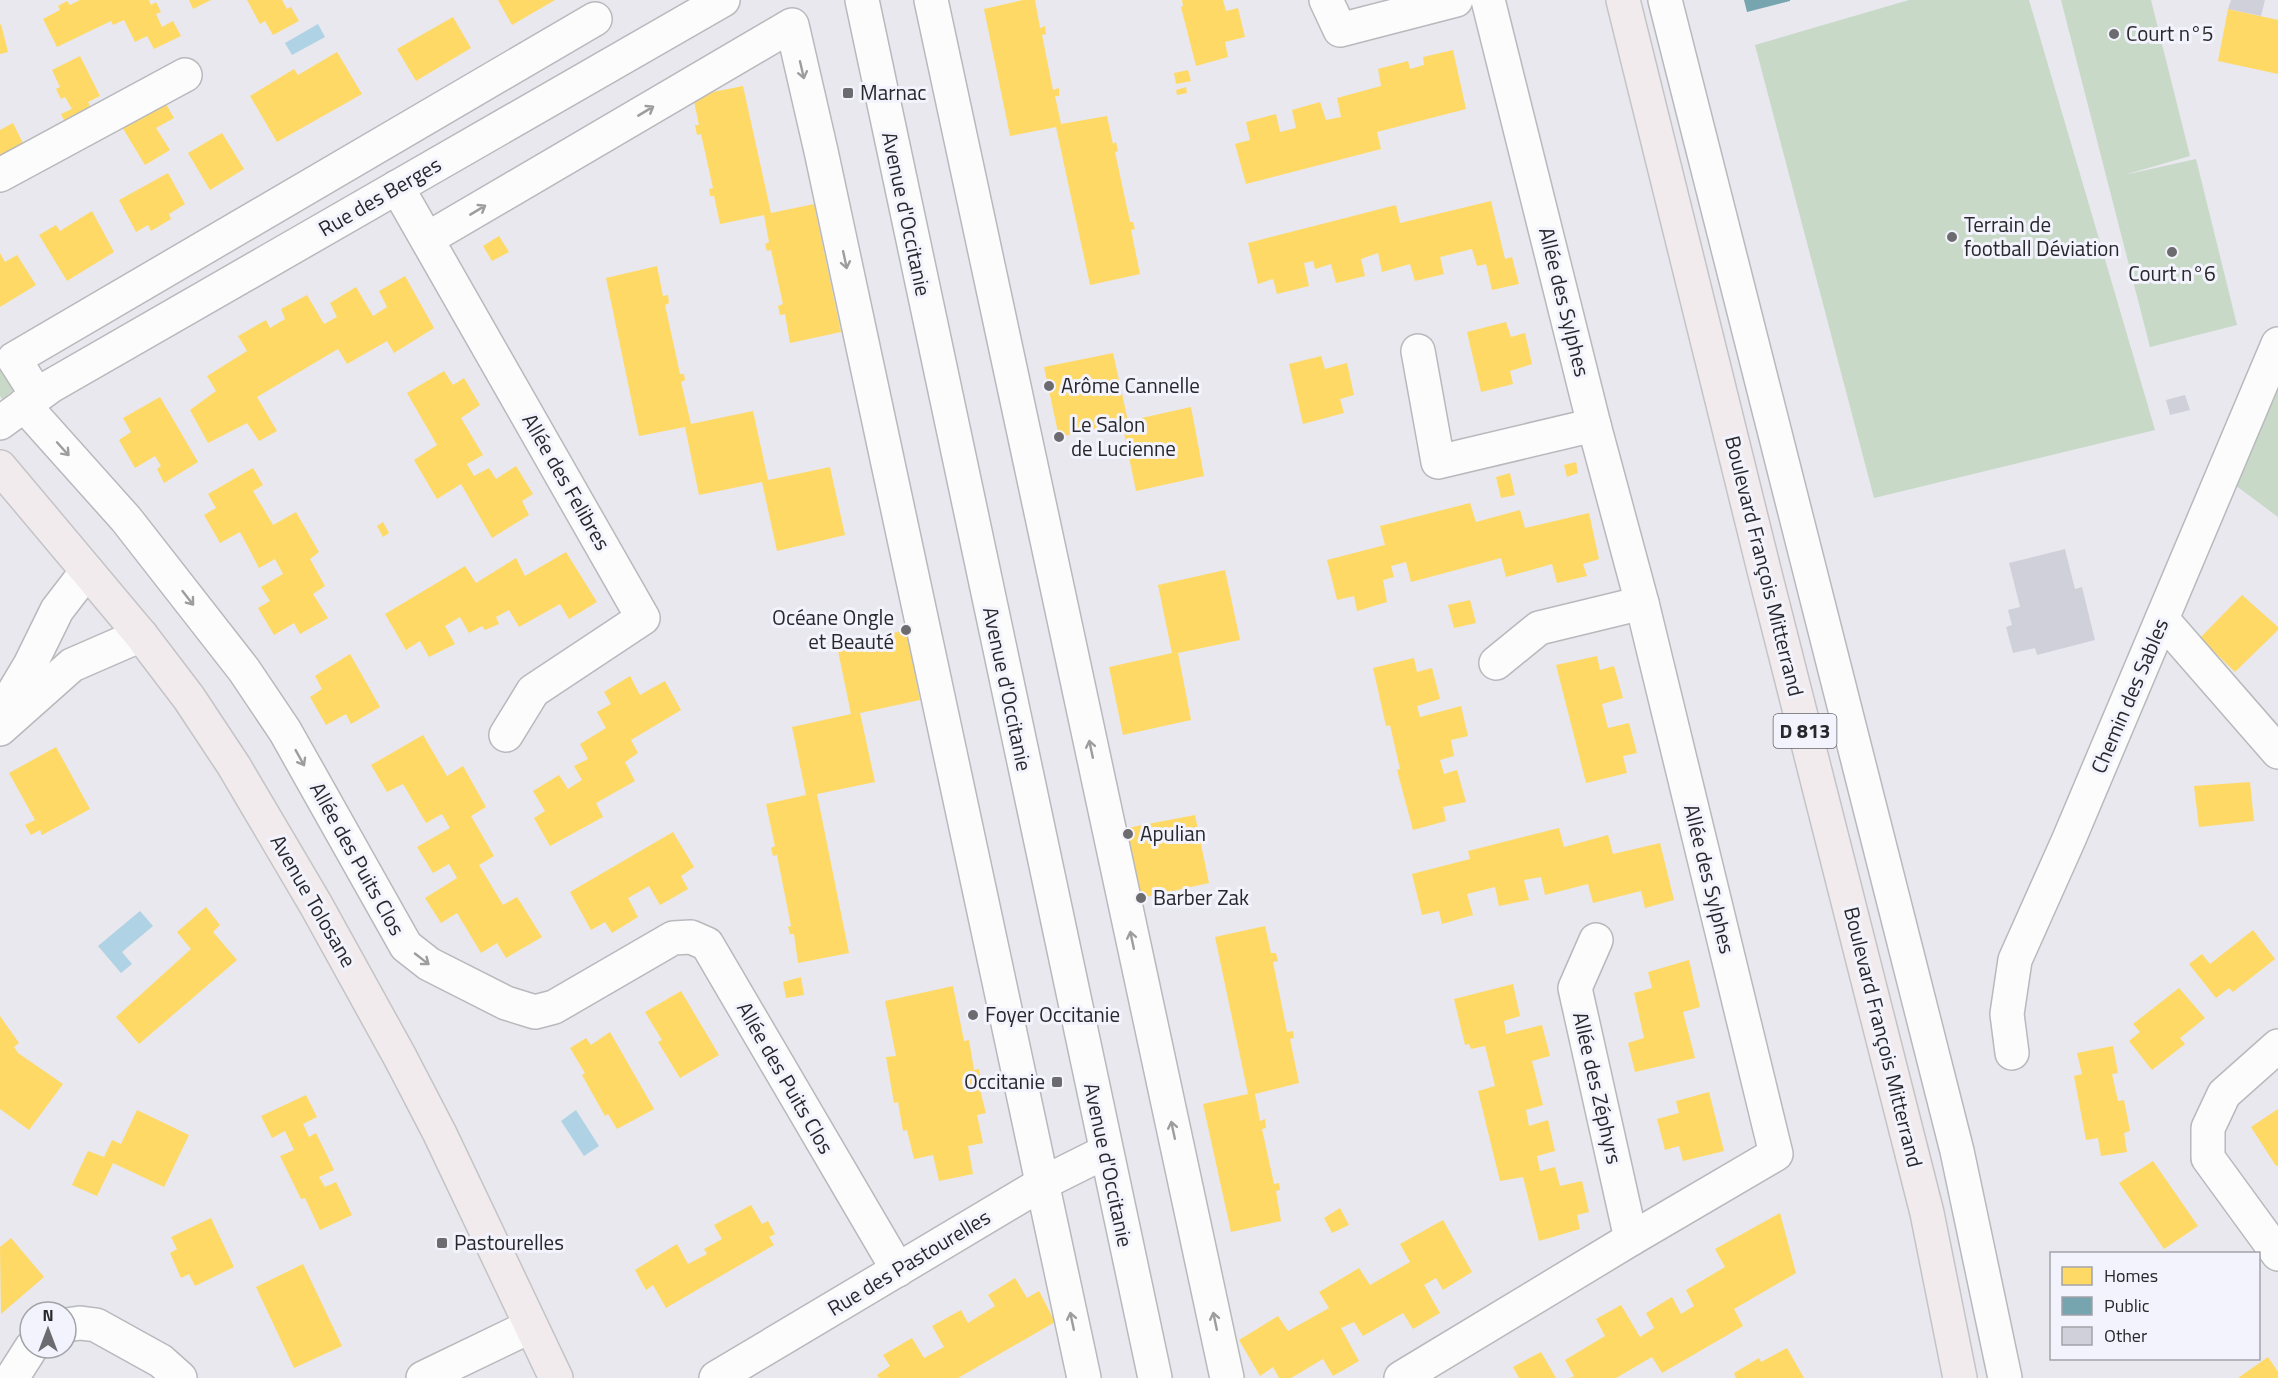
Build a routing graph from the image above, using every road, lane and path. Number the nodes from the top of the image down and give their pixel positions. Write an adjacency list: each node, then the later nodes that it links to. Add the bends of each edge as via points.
1 (723, 0): 13 (street, Rue des Berges)
2 (861, 0): 32 (street, Avenue d'Occitanie)
3 (931, 0): 47 (street, one-way to 3)
4 (1326, 0): 5 (street, via 1341,30)
5 (1456, 0)
6 (1488, 0): 18 (street, Allée des Sylphes)
7 (1623, 0): 49 (main road, Boulevard François Mitterrand / D 813, via 1927,1213)
8 (1665, 0): 50 (street, via 1957,1151)
9 (789, 12): 14 (street, one-way to 9); 33 (street, one-way to 33)
10 (596, 19): 17 (street, via 14,359)
11 (185, 75): 12 (street)
12 (0, 175)
13 (398, 187): 14 (street, Allée des Felibres); 17 (street, Rue des Berges)
14 (427, 239): 27 (street, Allée des Felibres, via 643,618 533,691)
15 (2278, 344): 22 (street, Chemin des Sables)
16 (1418, 351): 18 (street, via 1438,462)
17 (20, 408): 36 (street, Allée des Puits Clos, one-way to 36, via 126,519 244,670 285,731 406,946 429,964 506,1003 535,1012 554,1008 673,938 691,938 707,944)
18 (1594, 425): 21 (street, Allée des Sylphes)
19 (0, 467): 20 (main road, Avenue Tolosane)
20 (87, 571): 23 (main road, Avenue Tolosane); 25 (street, via 57,610)
21 (1642, 603): 24 (street, via 1539,628); 34 (street, Allée des Sylphes, via 1776,1154)
22 (2162, 619): 28 (street); 31 (street, Chemin des Sables, via 2015,960 2007,1014)
23 (141, 635): 26 (street, via 72,665); 38 (main road, Avenue Tolosane, via 234,766 316,905 440,1134)
24 (1496, 663)
25 (0, 716)
26 (0, 729)
27 (506, 735)
28 (2278, 752)
29 (1596, 940): 34 (street, Allée des Zéphyrs, via 1575,988)
30 (2278, 1046): 35 (street, via 2224,1094 2208,1128 2208,1158)
31 (2012, 1053)
32 (1105, 1152): 33 (street, Rue des Pastourelles); 46 (street, Avenue d'Occitanie)
33 (1043, 1183): 36 (street, Rue des Pastourelles); 45 (street, one-way to 33)
34 (1630, 1239): 48 (street)
35 (2278, 1254)
36 (898, 1270): 44 (street, Rue des Pastourelles)
37 (78, 1323): 41 (street, via 96,1325 160,1361)
38 (531, 1326): 42 (street); 43 (main road, Avenue Tolosane)
39 (23, 1360): 40 (street)
40 (12, 1378)
41 (180, 1378)
42 (423, 1378)
43 (556, 1378)
44 (716, 1378)
45 (1084, 1378)
46 (1155, 1378)
47 (1227, 1378)
48 (1401, 1378)
49 (1960, 1378)
50 (2005, 1378)

